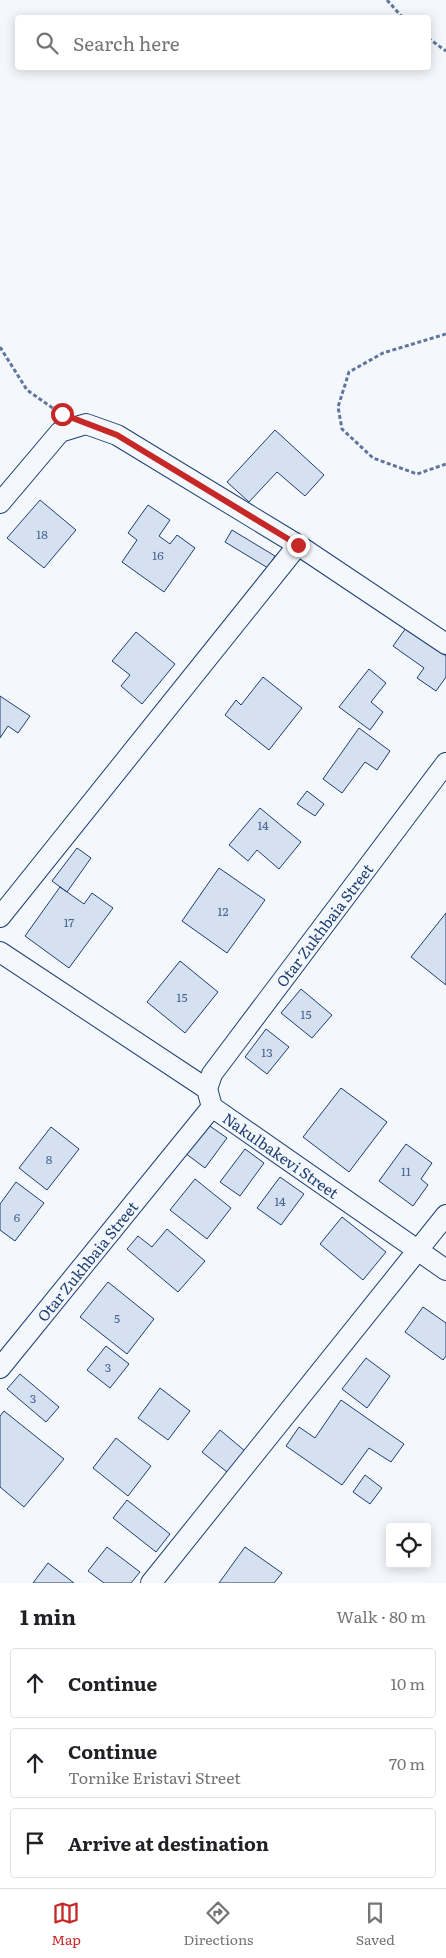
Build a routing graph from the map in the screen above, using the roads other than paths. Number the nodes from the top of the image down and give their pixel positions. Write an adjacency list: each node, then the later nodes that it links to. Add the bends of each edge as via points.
1 (0, 502): 2 (street, via 60,432 86,424 117,435)
2 (298, 545): 3 (street); 5 (street)
3 (446, 644)
4 (446, 764): 7 (street, Otar Zukhbaia Street, via 212,1074)
5 (0, 917)
6 (0, 952): 7 (street, Nakulbakevi Street)
7 (210, 1098): 9 (street, Nakulbakevi Street); 11 (street, Otar Zukhbaia Street)
8 (446, 1215): 9 (street)
9 (417, 1250): 10 (street, Nakulbakevi Street); 12 (street)
10 (446, 1270)
11 (0, 1368)
12 (151, 1583)

